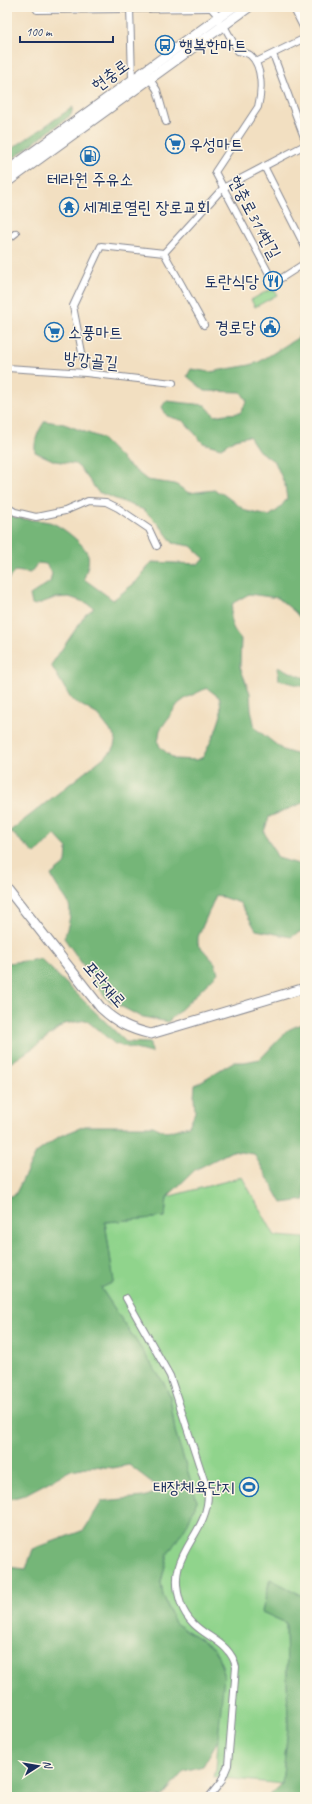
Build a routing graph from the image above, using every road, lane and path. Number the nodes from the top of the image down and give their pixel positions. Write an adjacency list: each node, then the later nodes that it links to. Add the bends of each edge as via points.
1 (36, 7): 5 (street, via 37,10)
2 (233, 7): 6 (street, 현충로)
3 (249, 7): 6 (street, 현충로)
4 (293, 7): 7 (street)
5 (130, 8): 6 (street, via 211,8); 13 (street)
6 (221, 21): 10 (street, via 238,51 248,54); 11 (street, 현충로); 12 (street, 현충로)
7 (304, 26)
8 (305, 38): 9 (street)
9 (273, 54): 10 (street); 15 (street)
10 (256, 62): 20 (street, 현충로314번길, via 261,97 258,107 215,172)
11 (144, 70): 12 (street); 13 (street, 현충로)
12 (150, 79): 14 (street, 현충로, via 157,90); 19 (street, 현충로)
13 (132, 80): 18 (street, 현충로)
14 (166, 122)
15 (305, 140)
16 (305, 145): 17 (street)
17 (264, 166): 20 (street); 23 (street)
18 (7, 171)
19 (7, 182)
20 (223, 188): 24 (street); 25 (street, 현충로314번길, via 274,283)
21 (16, 233): 22 (street)
22 (7, 240)
23 (305, 247)
24 (164, 253): 26 (street); 28 (street, via 101,246 73,306)
25 (305, 263)
26 (204, 325)
27 (7, 368): 28 (street, 방강골길)
28 (86, 373): 29 (street, 방강골길)
29 (173, 382)
30 (7, 507): 31 (street, via 15,512 36,517 65,511 88,501 106,502 149,529)
31 (157, 546)
32 (7, 888): 33 (street, 포란재로, via 101,1008 115,1020 135,1030 151,1034)
33 (305, 988)
34 (126, 1298): 35 (street, via 170,1376 208,1492 206,1513 180,1558 177,1581 181,1605 189,1621 224,1646 236,1667 228,1765 221,1782)
35 (209, 1797)

